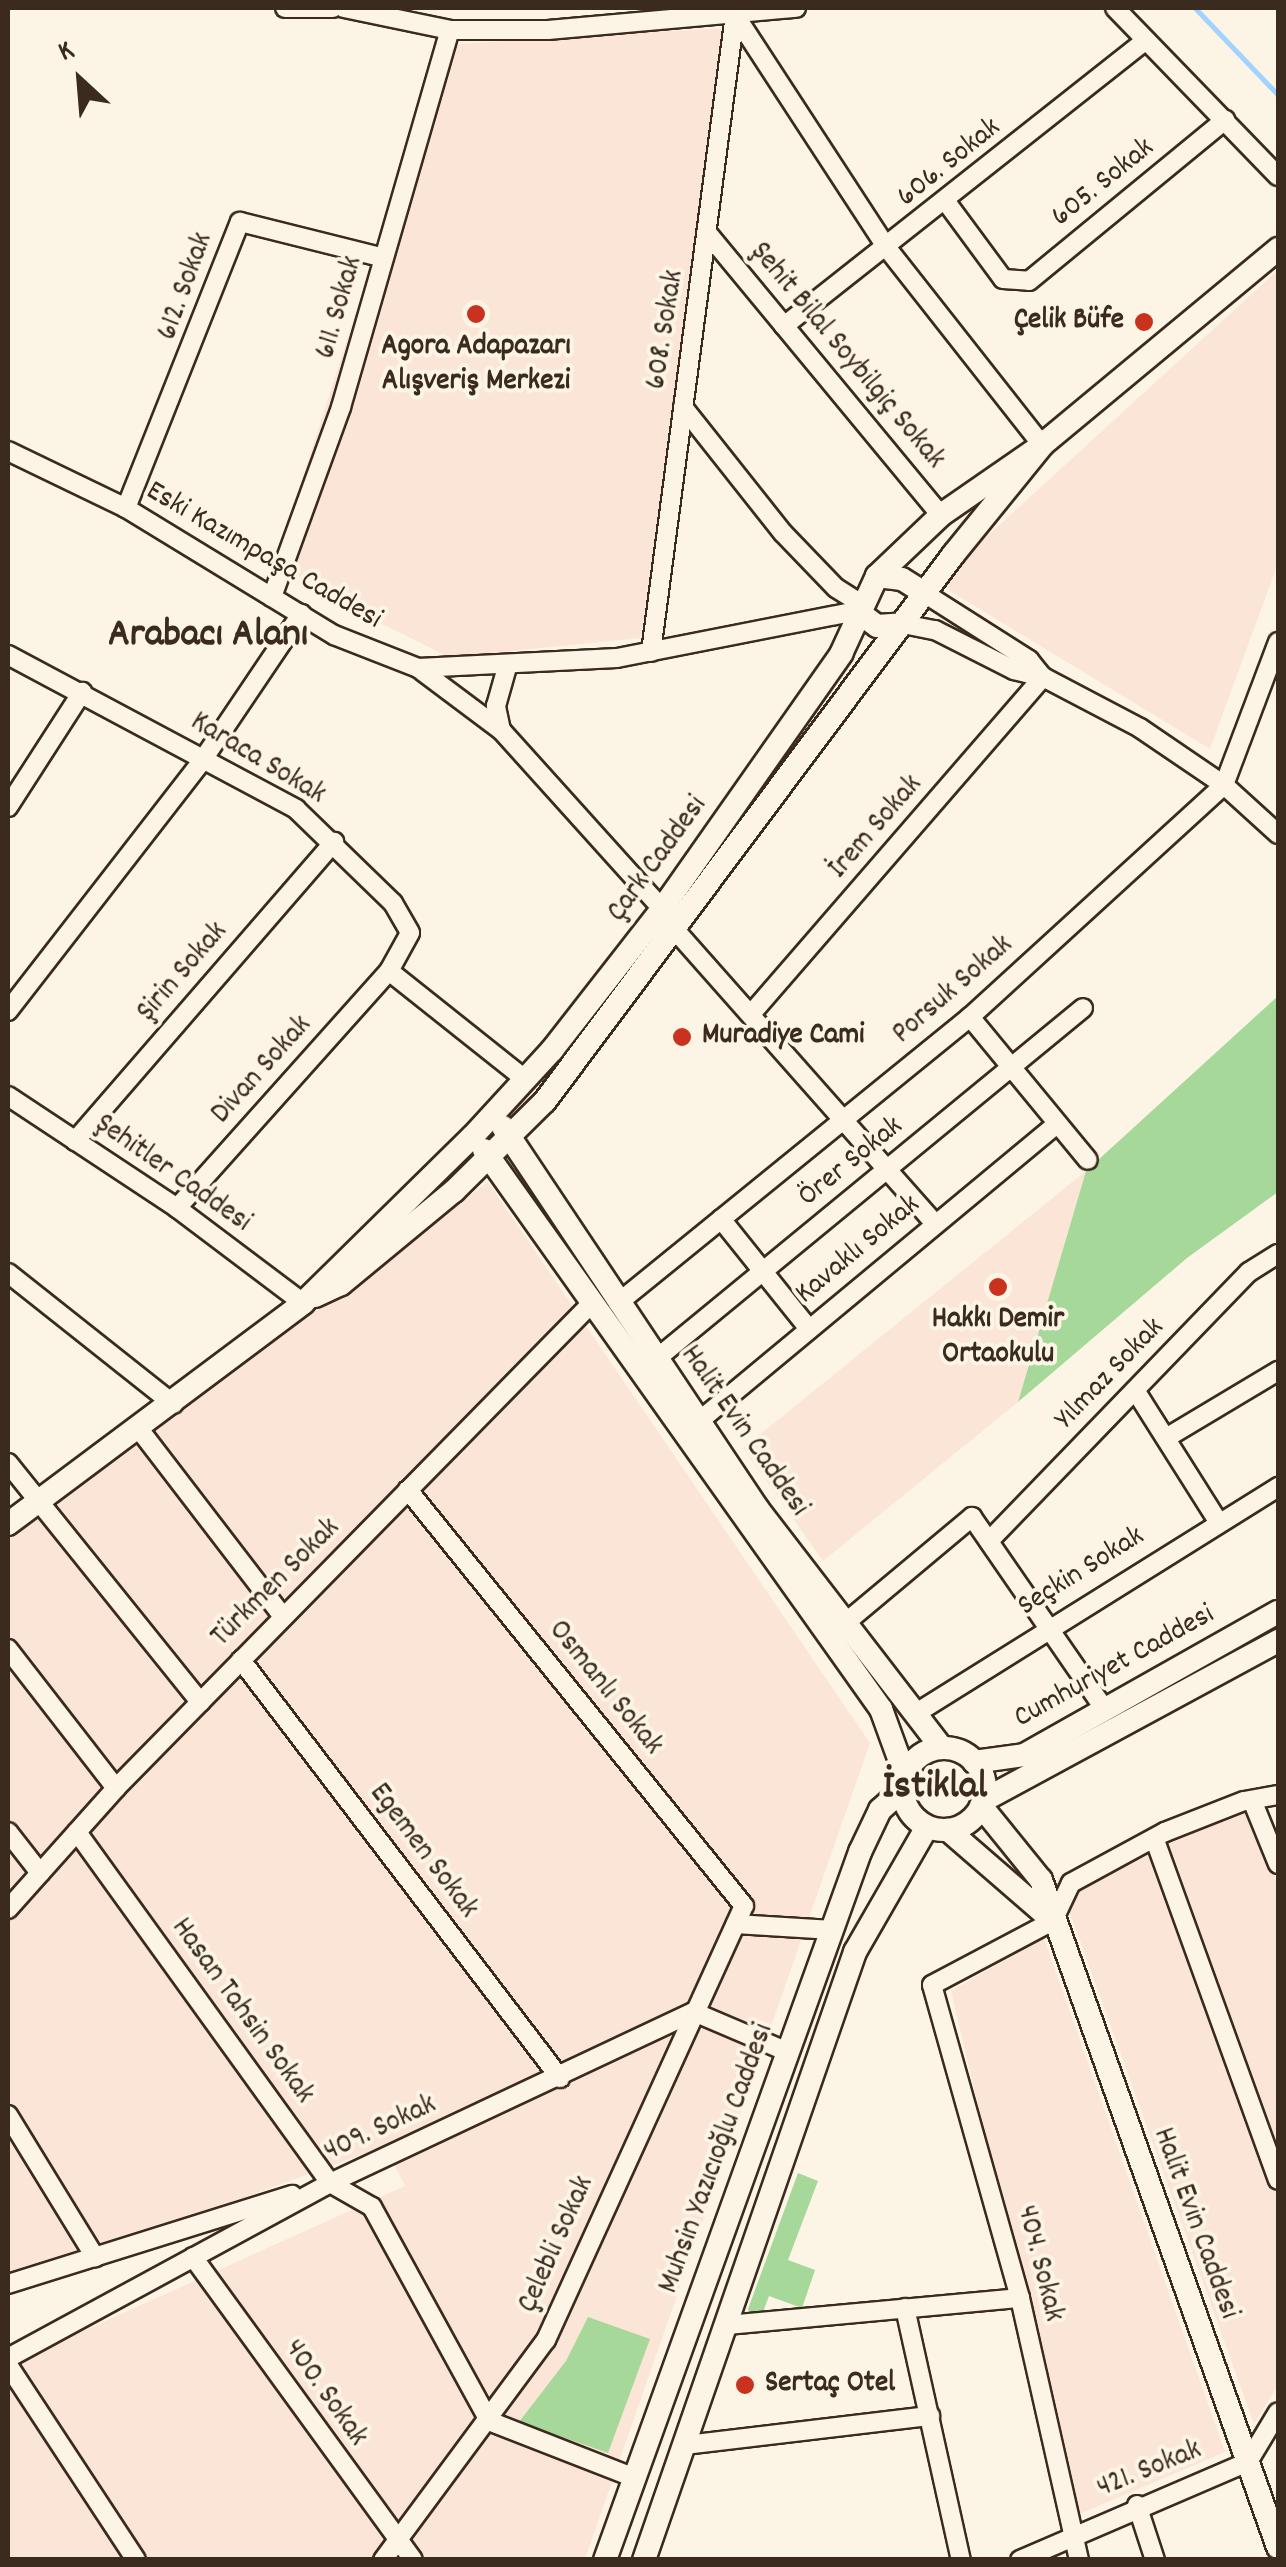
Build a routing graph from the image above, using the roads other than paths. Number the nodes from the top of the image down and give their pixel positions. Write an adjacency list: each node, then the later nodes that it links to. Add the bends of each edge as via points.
1 (284, 8): 2 (street)
2 (332, 8)
3 (344, 8): 7 (street)
4 (796, 8): 6 (street)
5 (1115, 8): 8 (street)
6 (735, 15): 7 (street, via 548,30); 12 (street, 608. Sokak); 13 (street)
7 (450, 30): 15 (street, 611. Sokak)
8 (1146, 40): 9 (street); 11 (street, 606. Sokak)
9 (1225, 120): 10 (street); 11 (street, 605. Sokak, via 1030,281 1004,278)
10 (1278, 176)
11 (946, 202): 13 (street, 606. Sokak)
12 (709, 234): 16 (street, Şehit Bilal Soybilgiç Sokak); 17 (street, 608. Sokak)
13 (887, 248): 16 (street, 606. Sokak); 18 (street)
14 (1278, 249): 18 (main road, Çark Caddesi)
15 (384, 258): 20 (street, 612. Sokak, via 240,222); 24 (street, 611. Sokak, via 341,407)
16 (784, 326): 21 (street, Şehit Bilal Soybilgiç Sokak)
17 (684, 406): 25 (street, via 783,533); 29 (street, 608. Sokak)
18 (1042, 445): 21 (main road, Çark Caddesi); 23 (main road, Çark Caddesi)
19 (8, 451): 20 (street, Eski Kazımpaşa Caddesi)
20 (126, 508): 24 (street, Eski Kazımpaşa Caddesi)
21 (941, 515): 22 (main road, Çark Caddesi)
22 (877, 576): 23 (main road, via 902,579); 25 (main road, Çark Caddesi)
23 (924, 593): 27 (main road, Çark Caddesi); 33 (street, via 1029,660)
24 (272, 596): 26 (street, Eski Kazımpaşa Caddesi)
25 (858, 607): 27 (main road, via 877,626); 29 (street, Eski Kazımpaşa Caddesi); 41 (main road, Çark Caddesi, via 840,654)
26 (301, 614): 32 (street, Eski Kazımpaşa Caddesi, via 391,663); 36 (street)
27 (903, 624): 33 (street, via 935,630 1014,670); 42 (main road, Çark Caddesi)
28 (1278, 642): 37 (street)
29 (650, 652): 31 (street, Eski Kazımpaşa Caddesi)
30 (8, 655): 34 (street, Karaca Sokak)
31 (506, 667): 32 (street, Eski Kazımpaşa Caddesi); 35 (street, via 496,706)
32 (418, 668): 35 (street)
33 (1043, 676): 37 (street, via 1140,728); 46 (street, İrem Sokak)
34 (82, 692): 36 (street, Karaca Sokak); 38 (street)
35 (501, 730): 41 (street)
36 (204, 758): 40 (street, Karaca Sokak, via 296,809); 45 (street)
37 (1224, 785): 39 (street); 47 (street, Porsuk Sokak)
38 (8, 807)
39 (1278, 834)
40 (334, 842): 43 (street, Karaca Sokak, via 393,903 410,932); 56 (street, Şirin Sokak)
41 (662, 909): 49 (main road, Çark Caddesi)
42 (676, 931): 46 (street); 55 (main road, Çark Caddesi)
43 (389, 971): 49 (street); 60 (street, Divan Sokak)
44 (1082, 1008): 48 (street, Örer Sokak)
45 (8, 1011)
46 (751, 1014): 52 (street)
47 (970, 1017): 48 (street); 52 (street, Porsuk Sokak)
48 (1011, 1068): 53 (street); 59 (street, Örer Sokak)
49 (526, 1080): 51 (main road, Çark Caddesi)
50 (8, 1096): 56 (street, Şehitler Caddesi)
51 (494, 1115): 54 (main road, Çark Caddesi); 55 (main road, Halit Evin Caddesi)
52 (846, 1119): 59 (street); 61 (street, Porsuk Sokak)
53 (1057, 1124): 58 (street); 62 (street, Kavaklı Sokak)
54 (474, 1136): 57 (main road, Halit Evin Caddesi); 67 (main road, Çark Caddesi)
55 (511, 1138): 57 (main road, Çark Caddesi); 66 (main road, Halit Evin Caddesi)
56 (75, 1141): 60 (street, Şehitler Caddesi)
57 (490, 1159): 66 (main road, Halit Evin Caddesi); 67 (main road, Çark Caddesi, via 341,1284)
58 (1088, 1160)
59 (889, 1170): 62 (street); 64 (street, Örer Sokak)
60 (177, 1208): 67 (street, Şehitler Caddesi)
61 (722, 1219): 64 (street); 66 (street, Porsuk Sokak)
62 (934, 1223): 68 (street, Kavaklı Sokak)
63 (1278, 1254): 71 (street, Yılmaz Sokak, via 1249,1272)
64 (762, 1272): 68 (street); 69 (street, Örer Sokak)
65 (8, 1273): 72 (street)
66 (606, 1298): 69 (main road, Halit Evin Caddesi); 78 (street, Türkmen Sokak); 95 (main road, Halit Evin Caddesi, via 881,1709)
67 (303, 1303): 72 (main road, Çark Caddesi)
68 (808, 1328): 73 (street, Kavaklı Sokak)
69 (655, 1360): 73 (main road, Halit Evin Caddesi)
70 (1278, 1371): 75 (street)
71 (1135, 1390): 75 (street); 82 (street, Yılmaz Sokak)
72 (173, 1404): 74 (main road, Çark Caddesi)
73 (698, 1422): 85 (main road, Halit Evin Caddesi)
74 (138, 1428): 79 (main road, Çark Caddesi); 84 (street)
75 (1166, 1438): 80 (street)
76 (8, 1463): 79 (street)
77 (1278, 1487): 80 (street, Seçkin Sokak)
78 (408, 1490): 84 (street, Türkmen Sokak); 108 (street, Osmanlı Sokak, via 744,1906)
79 (39, 1500): 81 (main road, Çark Caddesi); 90 (street)
80 (1219, 1522): 86 (street, Seçkin Sokak)
81 (8, 1524)
82 (988, 1540): 85 (street, via 972,1517); 86 (street)
83 (1278, 1612): 91 (main road, Cumhuriyet Caddesi)
84 (283, 1617): 89 (street, Türkmen Sokak)
85 (844, 1624): 92 (main road, Halit Evin Caddesi)
86 (1048, 1625): 91 (street); 92 (street, Seçkin Sokak)
87 (1278, 1641): 99 (main road, Cumhuriyet Caddesi)
88 (8, 1648): 96 (street)
89 (241, 1660): 90 (street, Türkmen Sokak); 112 (street, Egemen Sokak)
90 (200, 1702): 96 (street, Türkmen Sokak)
91 (1106, 1710): 94 (main road, Cumhuriyet Caddesi, via 1024,1754)
92 (918, 1712): 93 (main road, Halit Evin Caddesi)
93 (942, 1748): 94 (main road); 95 (main road, via 924,1754)
94 (974, 1762): 99 (main road)
95 (904, 1782): 100 (main road, via 909,1812); 109 (main road, Muhsin Yazıcıoğlu Caddesi, via 869,1828)
96 (116, 1788): 102 (street, Türkmen Sokak)
97 (1278, 1795): 98 (street)
98 (1252, 1800): 103 (street, via 1164,1832); 104 (street)
99 (982, 1803): 100 (main road, via 968,1822); 107 (main road, Halit Evin Caddesi, via 1040,1880)
100 (938, 1829): 107 (main road, Halit Evin Caddesi); 121 (main road, Muhsin Yazıcıoğlu Caddesi, via 855,1952)
101 (8, 1832): 105 (street)
102 (77, 1832): 105 (street, Türkmen Sokak); 115 (street, Hasan Tahsin Sokak)
103 (1156, 1843): 107 (street, via 1071,1884); 114 (street)
104 (1278, 1864)
105 (40, 1873): 106 (street, Türkmen Sokak)
106 (8, 1909)
107 (1053, 1921): 119 (street, 404. Sokak, via 932,1985); 127 (main road, Halit Evin Caddesi)
108 (736, 1924): 109 (street); 110 (street, Çelebli Sokak)
109 (832, 1930): 111 (main road, Muhsin Yazıcıoğlu Caddesi)
110 (694, 2012): 111 (street); 112 (street, 409. Sokak); 125 (street, Çelebli Sokak, via 546,2340)
111 (788, 2052): 128 (main road, Muhsin Yazıcıoğlu Caddesi)
112 (560, 2078): 115 (street, 409. Sokak)
113 (8, 2116): 116 (street)
114 (1278, 2180)
115 (330, 2183): 116 (street); 117 (street, 409. Sokak); 125 (street, Hasan Tahsin Sokak, via 372,2207)
116 (95, 2256): 118 (street)
117 (193, 2258): 122 (street, 409. Sokak); 131 (street, 400. Sokak)
118 (8, 2284)
119 (1020, 2298): 120 (street); 130 (street, 404. Sokak)
120 (905, 2308): 121 (street); 124 (street)
121 (728, 2325): 126 (main road, Muhsin Yazıcıoğlu Caddesi)
122 (8, 2361): 133 (street)
123 (1278, 2412): 127 (street, 421. Sokak)
124 (930, 2416): 126 (street); 138 (street)
125 (489, 2421): 128 (street); 131 (street, Çelebli Sokak)
126 (685, 2445): 137 (main road, Muhsin Yazıcıoğlu Caddesi)
127 (1248, 2462): 129 (street, 421. Sokak); 132 (main road, Halit Evin Caddesi)
128 (635, 2478): 136 (main road, Muhsin Yazıcıoğlu Caddesi)
129 (1137, 2505): 130 (street, 421. Sokak); 141 (street)
130 (1072, 2532): 139 (street, 421. Sokak); 140 (street, 404. Sokak)
131 (396, 2543): 134 (street, Çelebli Sokak); 135 (street, 400. Sokak)
132 (1278, 2547)
133 (136, 2560)
134 (383, 2560)
135 (413, 2560)
136 (605, 2560)
137 (644, 2560)
138 (961, 2560)
139 (1020, 2560)
140 (1079, 2560)
141 (1155, 2560)

